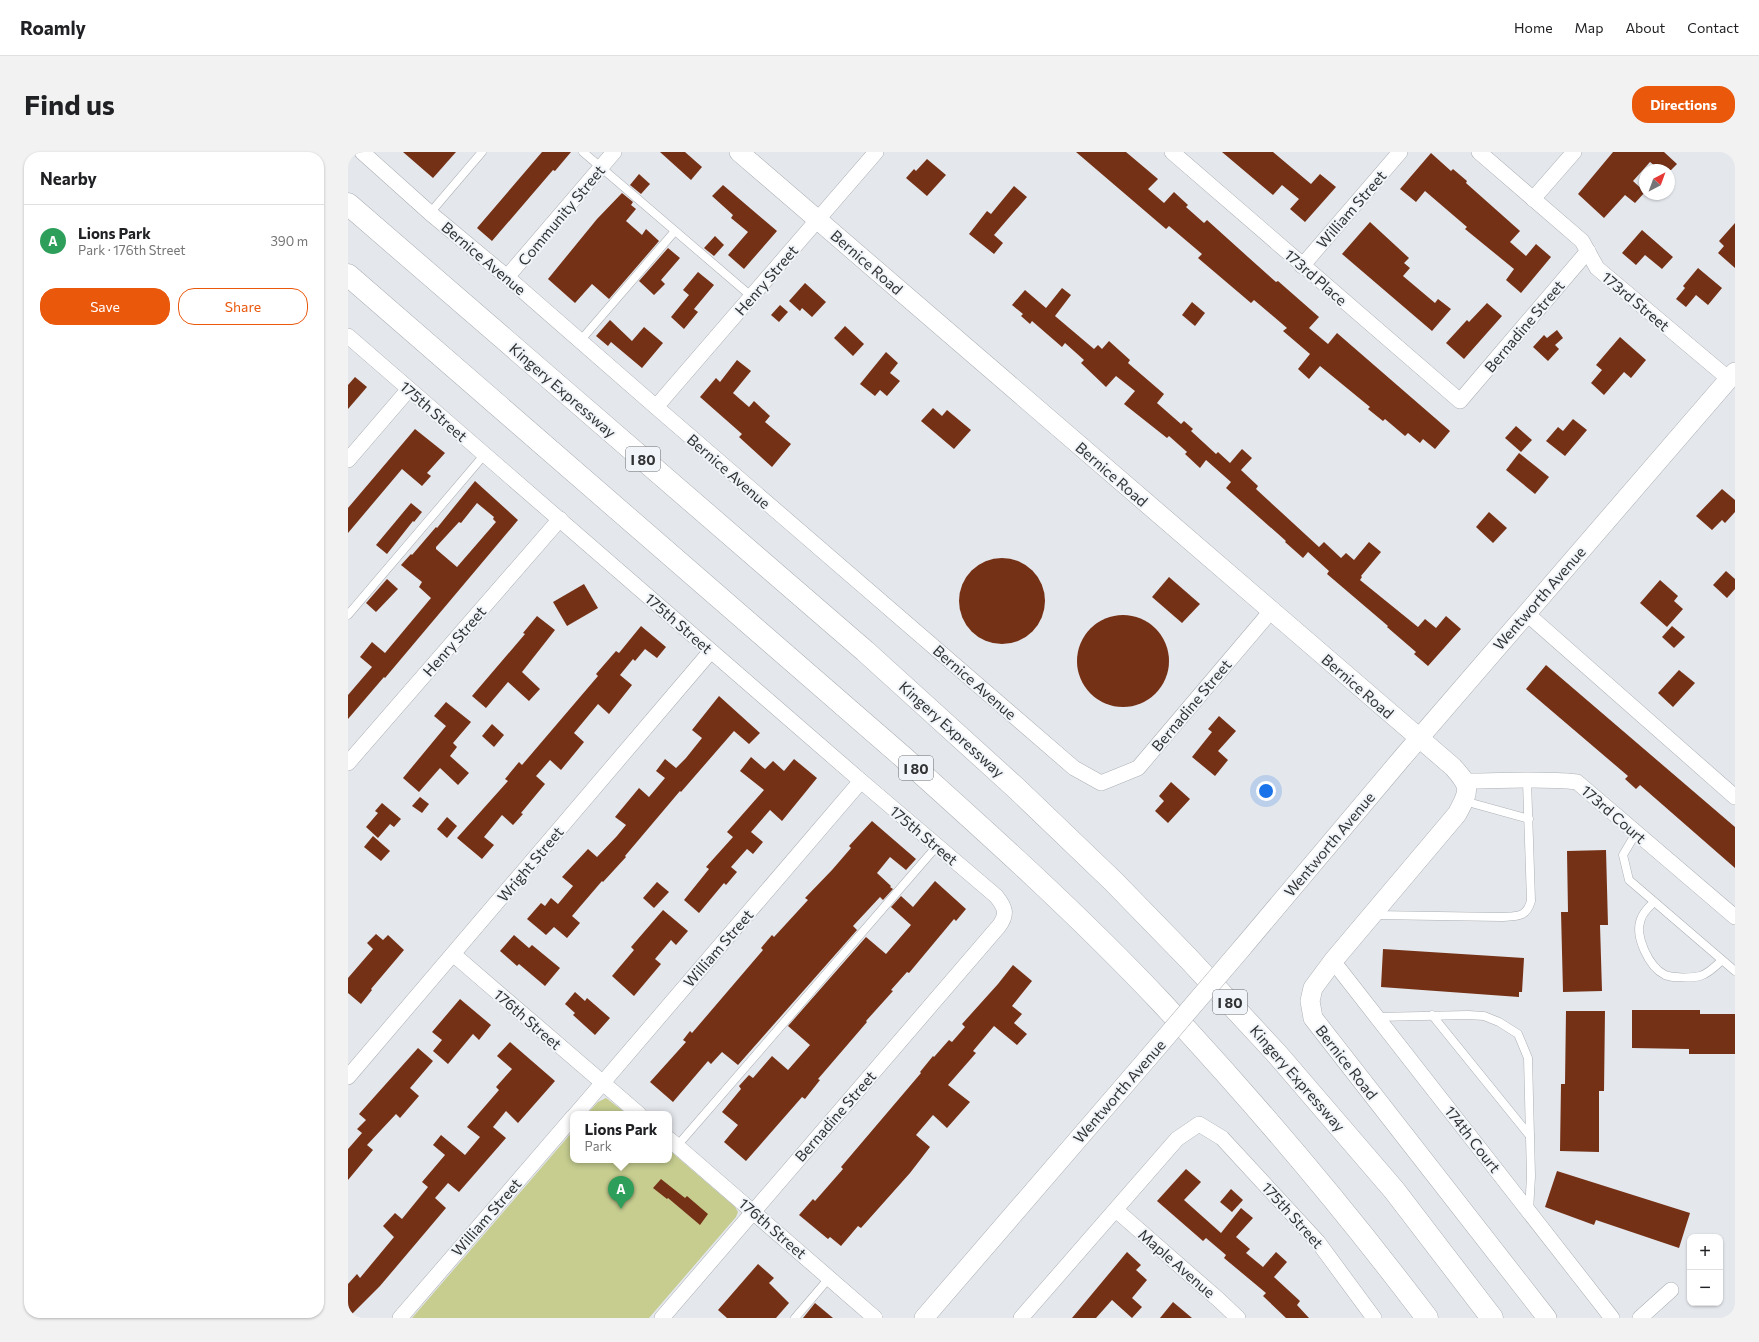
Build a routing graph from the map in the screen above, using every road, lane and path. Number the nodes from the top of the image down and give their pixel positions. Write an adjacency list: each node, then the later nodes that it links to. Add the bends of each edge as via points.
1 (362, 152): 14 (street, Bernice Avenue)
2 (482, 152): 14 (lane)
3 (583, 152): 11 (lane)
4 (614, 152): 11 (street, Community Street)
5 (739, 152): 15 (street, Bernice Road)
6 (876, 152): 15 (street, Henry Street)
7 (1172, 152): 18 (street, 173rd Place)
8 (1400, 152): 18 (street, William Street)
9 (1479, 152): 12 (street, 173rd Street)
10 (1574, 152): 12 (street)
11 (601, 167): 16 (lane); 20 (street, Community Street)
12 (1533, 199): 17 (street, 173rd Street, via 1582,241)
13 (348, 204): 77 (highway, Kingery Expressway / I 80, via 865,652 1082,851 1188,958 1277,1054 1394,1190)
14 (430, 213): 20 (street, Bernice Avenue)
15 (818, 220): 21 (street, Henry Street); 31 (street, Bernice Road)
16 (675, 231): 21 (lane); 23 (lane)
17 (1588, 251): 24 (street, 173rd Street, via 1597,268); 26 (street, Bernadine Street)
18 (1302, 266): 26 (street, 173rd Place)
19 (348, 275): 76 (highway, I 80, via 903,757 994,838 1076,917 1160,1001 1240,1089 1367,1240)
20 (507, 277): 23 (street, Bernice Avenue)
21 (752, 296): 27 (street, Henry Street)
22 (348, 336): 25 (street, 175th Street)
23 (580, 341): 27 (street, Bernice Avenue)
24 (1732, 375): 32 (street, Wentworth Avenue)
25 (409, 389): 28 (street, 175th Street); 29 (street)
26 (1460, 401)
27 (656, 407): 40 (street, Bernice Avenue, via 1074,768)
28 (485, 454): 30 (street, 175th Street); 33 (lane)
29 (348, 460)
30 (560, 519): 34 (street, 175th Street); 36 (street, Henry Street)
31 (1271, 611): 35 (street, Bernice Road); 40 (street, Bernadine Street, via 1138,768)
32 (1526, 613): 35 (street, Wentworth Avenue); 41 (street)
33 (348, 615)
34 (711, 651): 37 (street, 175th Street); 50 (street, Wright Street)
35 (1419, 738): 38 (street, Bernice Road); 72 (street, Wentworth Avenue, bridge)
36 (348, 763)
37 (861, 781): 45 (street, 175th Street); 57 (street, William Street)
38 (1466, 781): 39 (street, 173rd Court); 42 (street, Bernice Road)
39 (1528, 781): 43 (lane); 44 (street, 173rd Court, via 1577,782)
40 (1101, 783)
41 (1735, 797)
42 (1464, 801): 43 (lane); 48 (street, Bernice Road, via 1457,814)
43 (1529, 819): 48 (lane, via 1531,901 1528,909 1520,916)
44 (1636, 833): 46 (lane, via 1623,855 1629,880); 49 (street, 173rd Court)
45 (937, 846): 47 (street, 175th Street, via 996,896); 62 (lane)
46 (1654, 902): 51 (lane); 51 (lane, via 1640,920 1640,932 1643,949 1652,963 1665,975 1683,978 1700,976)
47 (1005, 913): 64 (street, Bernadine Street, via 1004,920 999,926)
48 (1371, 914): 52 (street, Bernice Road)
49 (1735, 917)
50 (453, 954): 56 (street, Wright Street); 57 (street, 176th Street)
51 (1722, 960): 53 (lane)
52 (1333, 961): 55 (street, 174th Court); 78 (street, Bernice Road, via 1313,988 1310,1001 1313,1018)
53 (1735, 971)
54 (1432, 1015): 55 (lane); 61 (lane); 61 (lane, via 1484,1016 1518,1034 1528,1058)
55 (1376, 1016): 65 (street, 174th Court)
56 (348, 1077)
57 (602, 1083): 58 (street, William Street); 59 (street, 176th Street)
58 (579, 1111)
59 (635, 1111)
60 (570, 1120): 68 (street, William Street)
61 (1530, 1136): 65 (lane)
62 (673, 1143): 64 (street, 176th Street)
63 (1116, 1210): 73 (street); 74 (street, Maple Avenue); 75 (street, 175th Street, via 1177,1139 1199,1124 1222,1138 1318,1242)
64 (753, 1211): 66 (street, 176th Street); 69 (street, Bernadine Street)
65 (1529, 1211): 79 (street, 174th Court)
66 (830, 1277): 70 (lane); 71 (street, 176th Street)
67 (1671, 1290): 80 (street)
68 (400, 1318)
69 (662, 1318)
70 (795, 1318)
71 (875, 1318)
72 (924, 1318)
73 (1021, 1318)
74 (1238, 1318)
75 (1374, 1318)
76 (1427, 1318)
77 (1492, 1318)
78 (1547, 1318)
79 (1612, 1318)
80 (1640, 1318)

